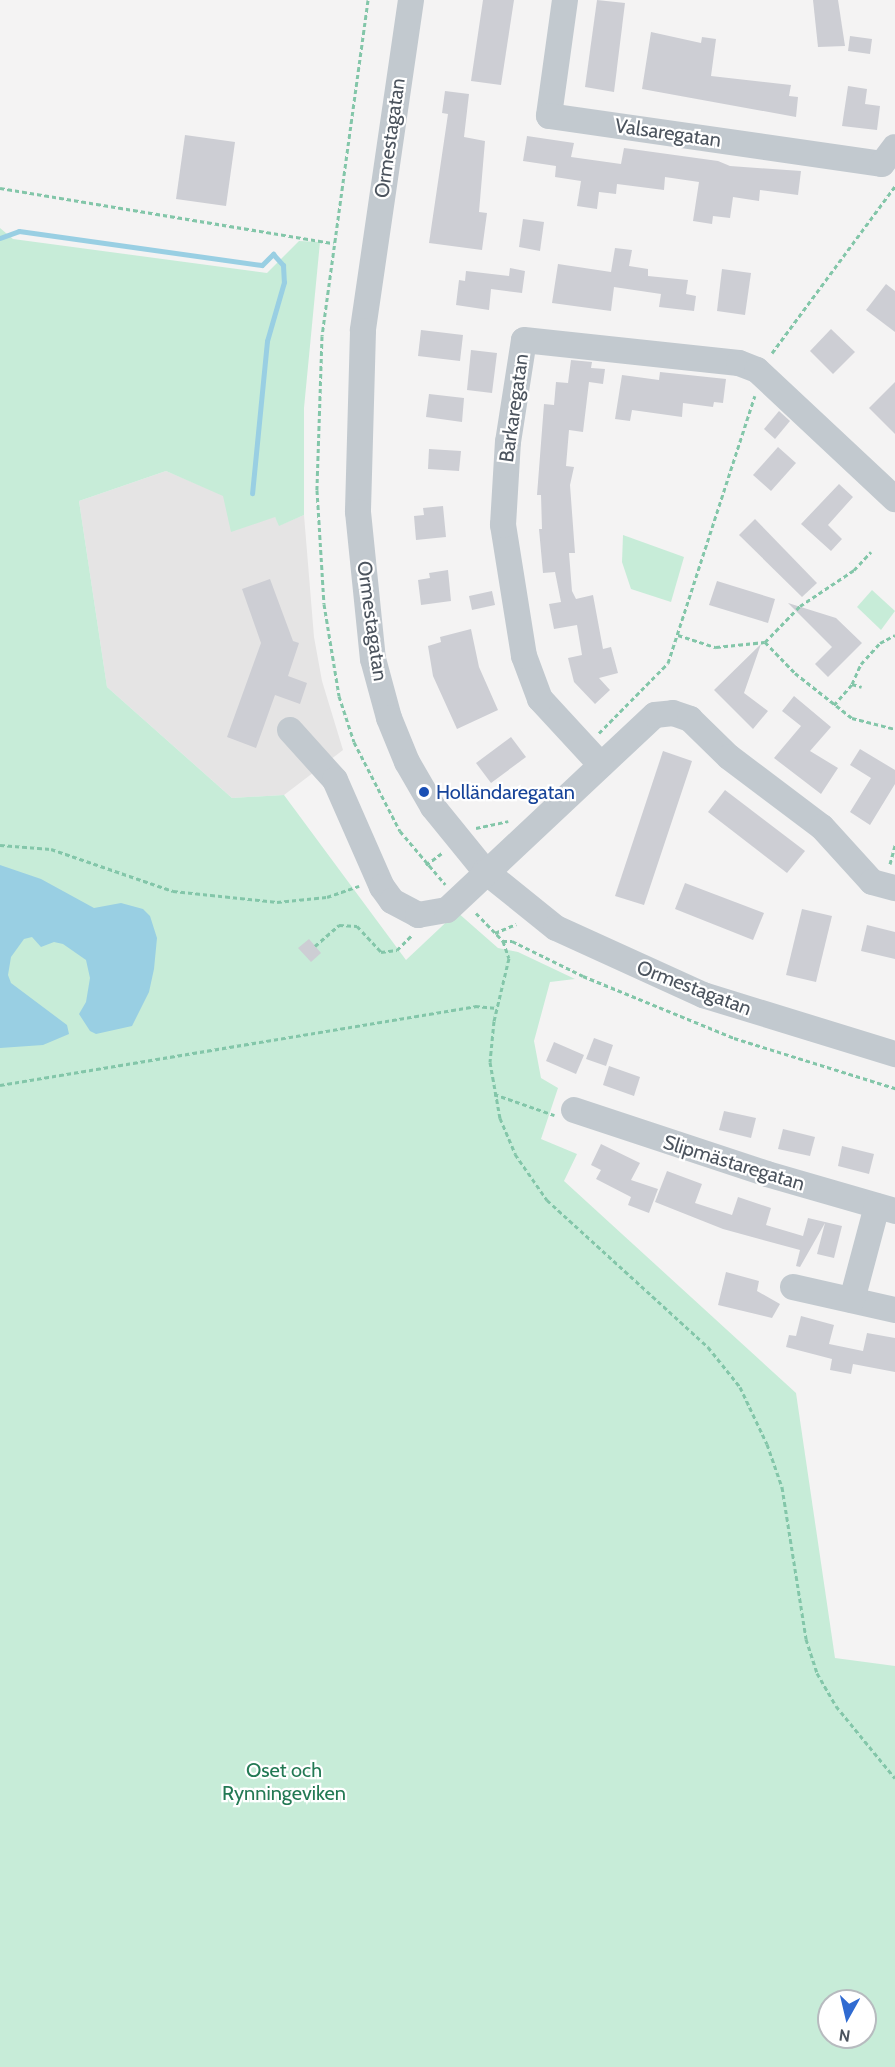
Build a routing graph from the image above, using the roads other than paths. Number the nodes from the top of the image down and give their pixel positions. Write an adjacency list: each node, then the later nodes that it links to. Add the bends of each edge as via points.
1 (411, 0): 7 (street, Ormestagatan, via 363,330 358,512 373,659 389,718 407,762 433,807)
2 (565, 0): 3 (street, Valsaregatan, via 549,116 882,164)
3 (895, 147)
4 (895, 499): 6 (street, Barkaregatan, via 762,374 739,363 524,340 508,442 503,525 529,671 540,699)
5 (290, 730): 7 (street, via 336,780 378,879 393,901 406,910 431,914 447,910)
6 (593, 756): 7 (street); 8 (street, via 655,715 673,713 690,719 729,757 822,828 872,882)
7 (485, 871): 9 (street, Ormestagatan, via 556,928 607,954 703,995)
8 (895, 888)
9 (895, 1054)
10 (574, 1110): 11 (street, Slipmästaregatan, via 745,1168)
11 (886, 1208): 13 (street)
12 (793, 1287): 13 (street)
13 (852, 1300): 14 (street)
14 (895, 1310)

